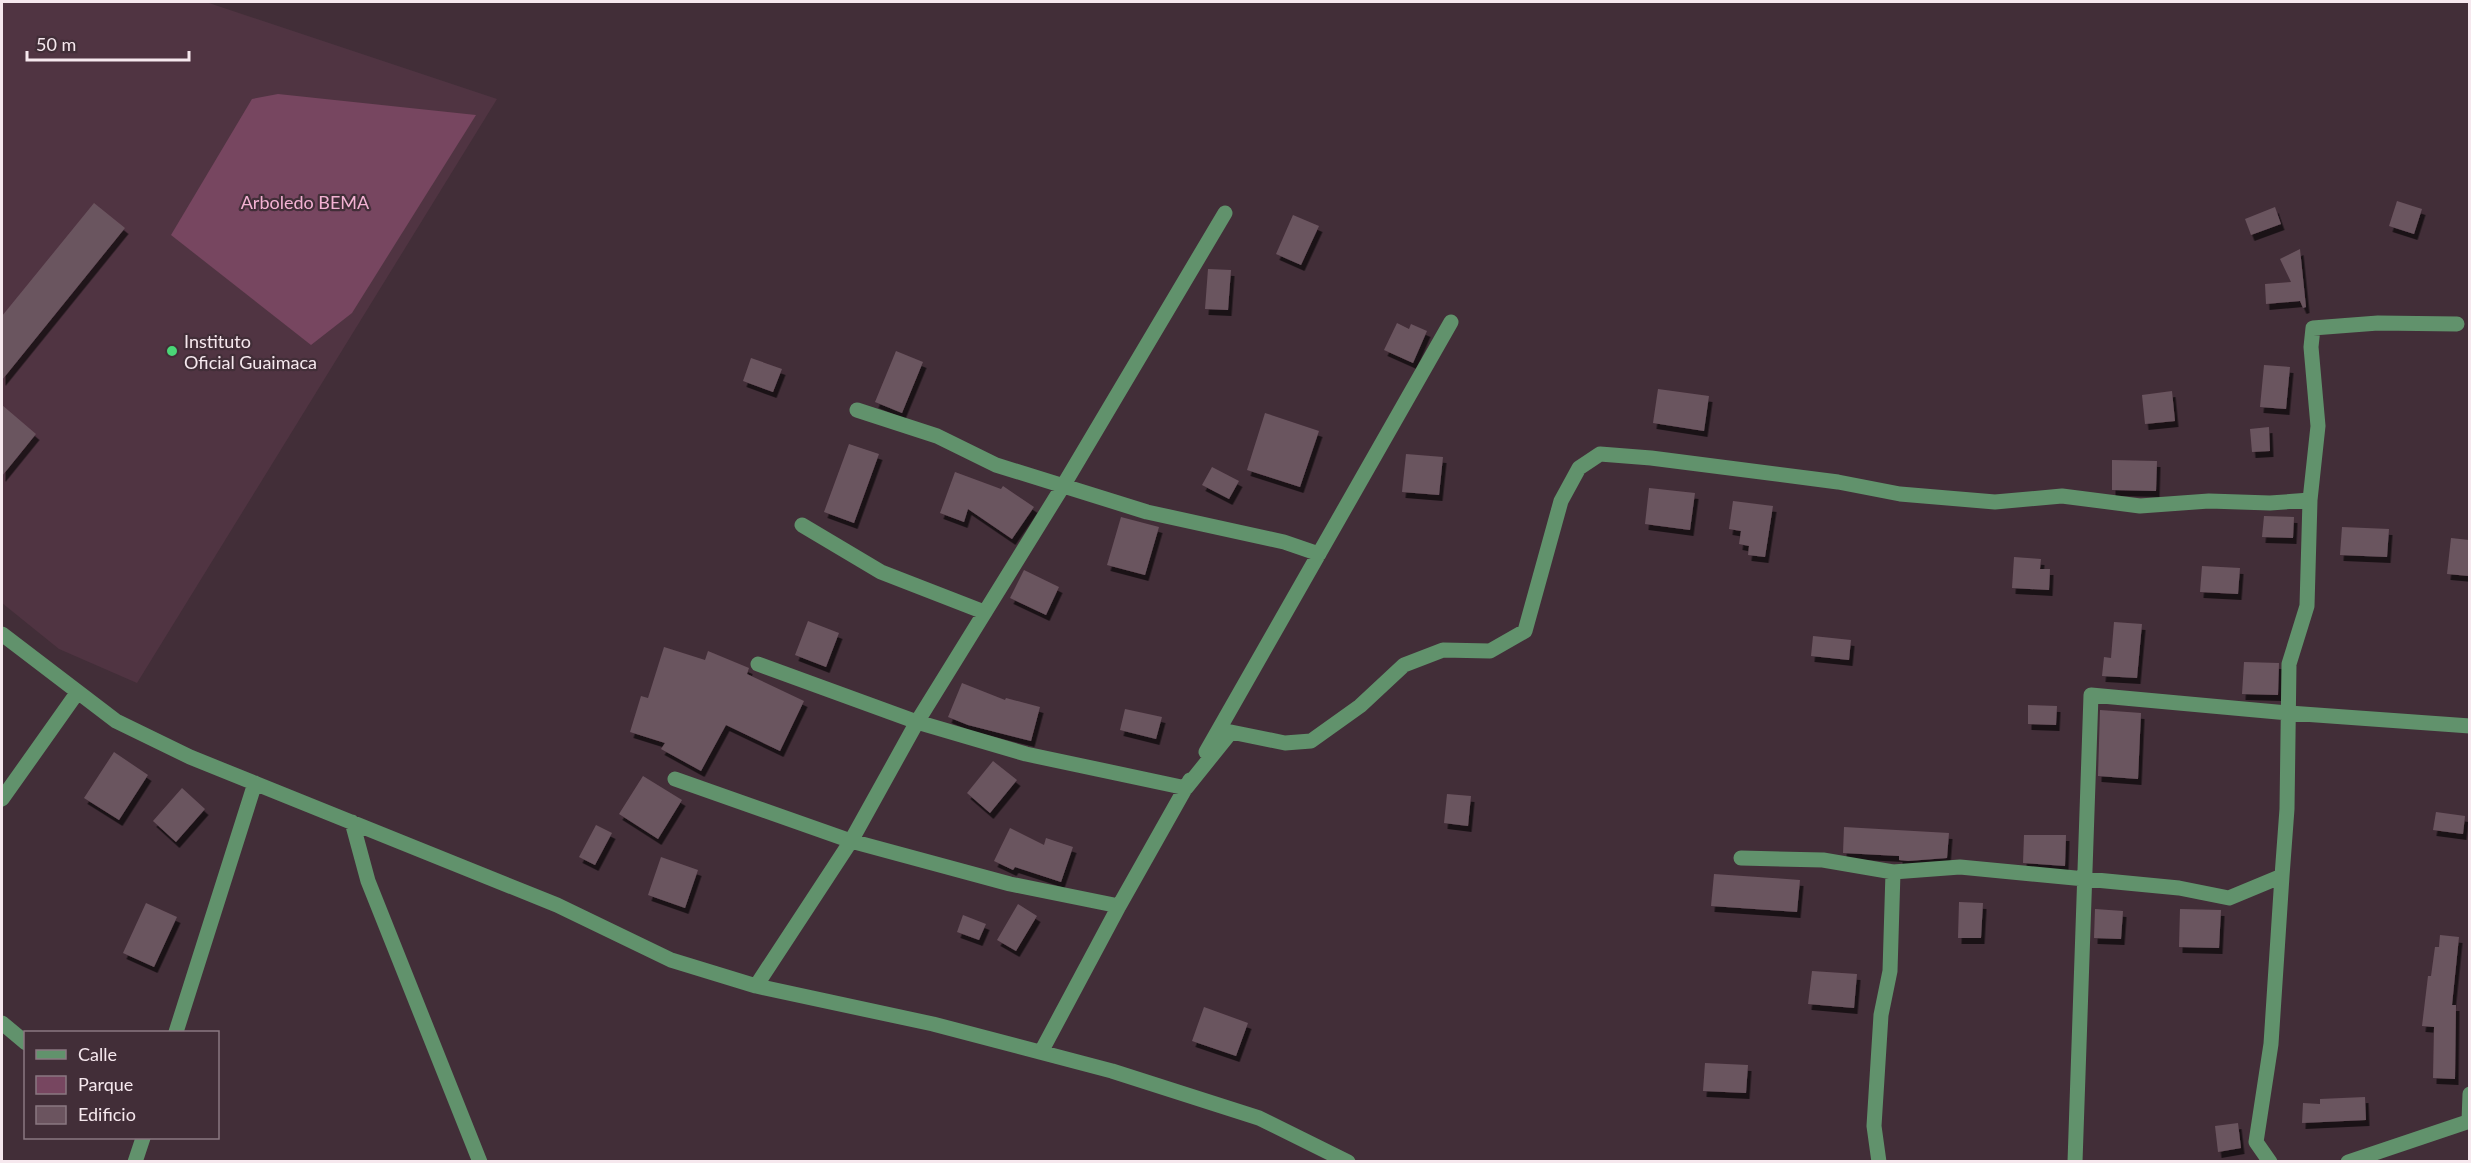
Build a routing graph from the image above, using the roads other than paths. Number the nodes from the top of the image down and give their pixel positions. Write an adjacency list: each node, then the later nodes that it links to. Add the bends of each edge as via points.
1 (1226, 213): 5 (street)
2 (1451, 322): 8 (street)
3 (2457, 324): 6 (street, via 2313,327 2311,347 2318,426)
4 (857, 410): 5 (street, via 937,436 996,465)
5 (1063, 486): 8 (street, via 1147,512 1284,542); 9 (street)
6 (2310, 500): 13 (street, via 2307,606 2289,664); 18 (street, via 2140,506 2062,496 1995,502 1900,494 1741,469 1600,454 1579,468 1561,501 1525,631 1490,651 1443,650 1404,665 1360,706 1311,741 1285,743 1231,732)
7 (802, 525): 9 (street, via 881,572)
8 (1318, 554): 18 (street)
9 (984, 612): 14 (street)
10 (2, 634): 12 (street)
11 (758, 664): 14 (street)
12 (77, 693): 17 (street, via 116,721); 19 (street)
13 (2289, 713): 15 (street); 24 (street); 25 (street, via 2091,695)
14 (917, 722): 18 (street, via 1026,754); 21 (street)
15 (2469, 726)
16 (675, 779): 21 (street)
17 (255, 783): 20 (street); 29 (street)
18 (1186, 788): 26 (street)
19 (2, 799)
20 (352, 822): 27 (street, via 557,905 671,960); 36 (street, via 368,881)
21 (851, 841): 26 (street, via 1010,884); 27 (street)
22 (1741, 858): 23 (street, via 1823,860)
23 (1893, 872): 25 (street, via 1960,867); 38 (street, via 1890,971 1881,1015 1874,1126)
24 (2282, 876): 25 (street, via 2229,898 2179,888); 40 (street, via 2271,1044 2256,1142)
25 (2083, 880): 39 (street)
26 (1119, 906): 31 (street)
27 (756, 986): 31 (street)
28 (2, 1023): 30 (street)
29 (176, 1031)
30 (24, 1040)
31 (1041, 1052): 37 (street, via 1259,1118)
32 (2469, 1094): 33 (street)
33 (2469, 1121): 41 (street)
34 (142, 1139): 35 (street)
35 (135, 1161)
36 (480, 1161)
37 (1348, 1161)
38 (1879, 1161)
39 (2075, 1161)
40 (2270, 1161)
41 (2348, 1161)

